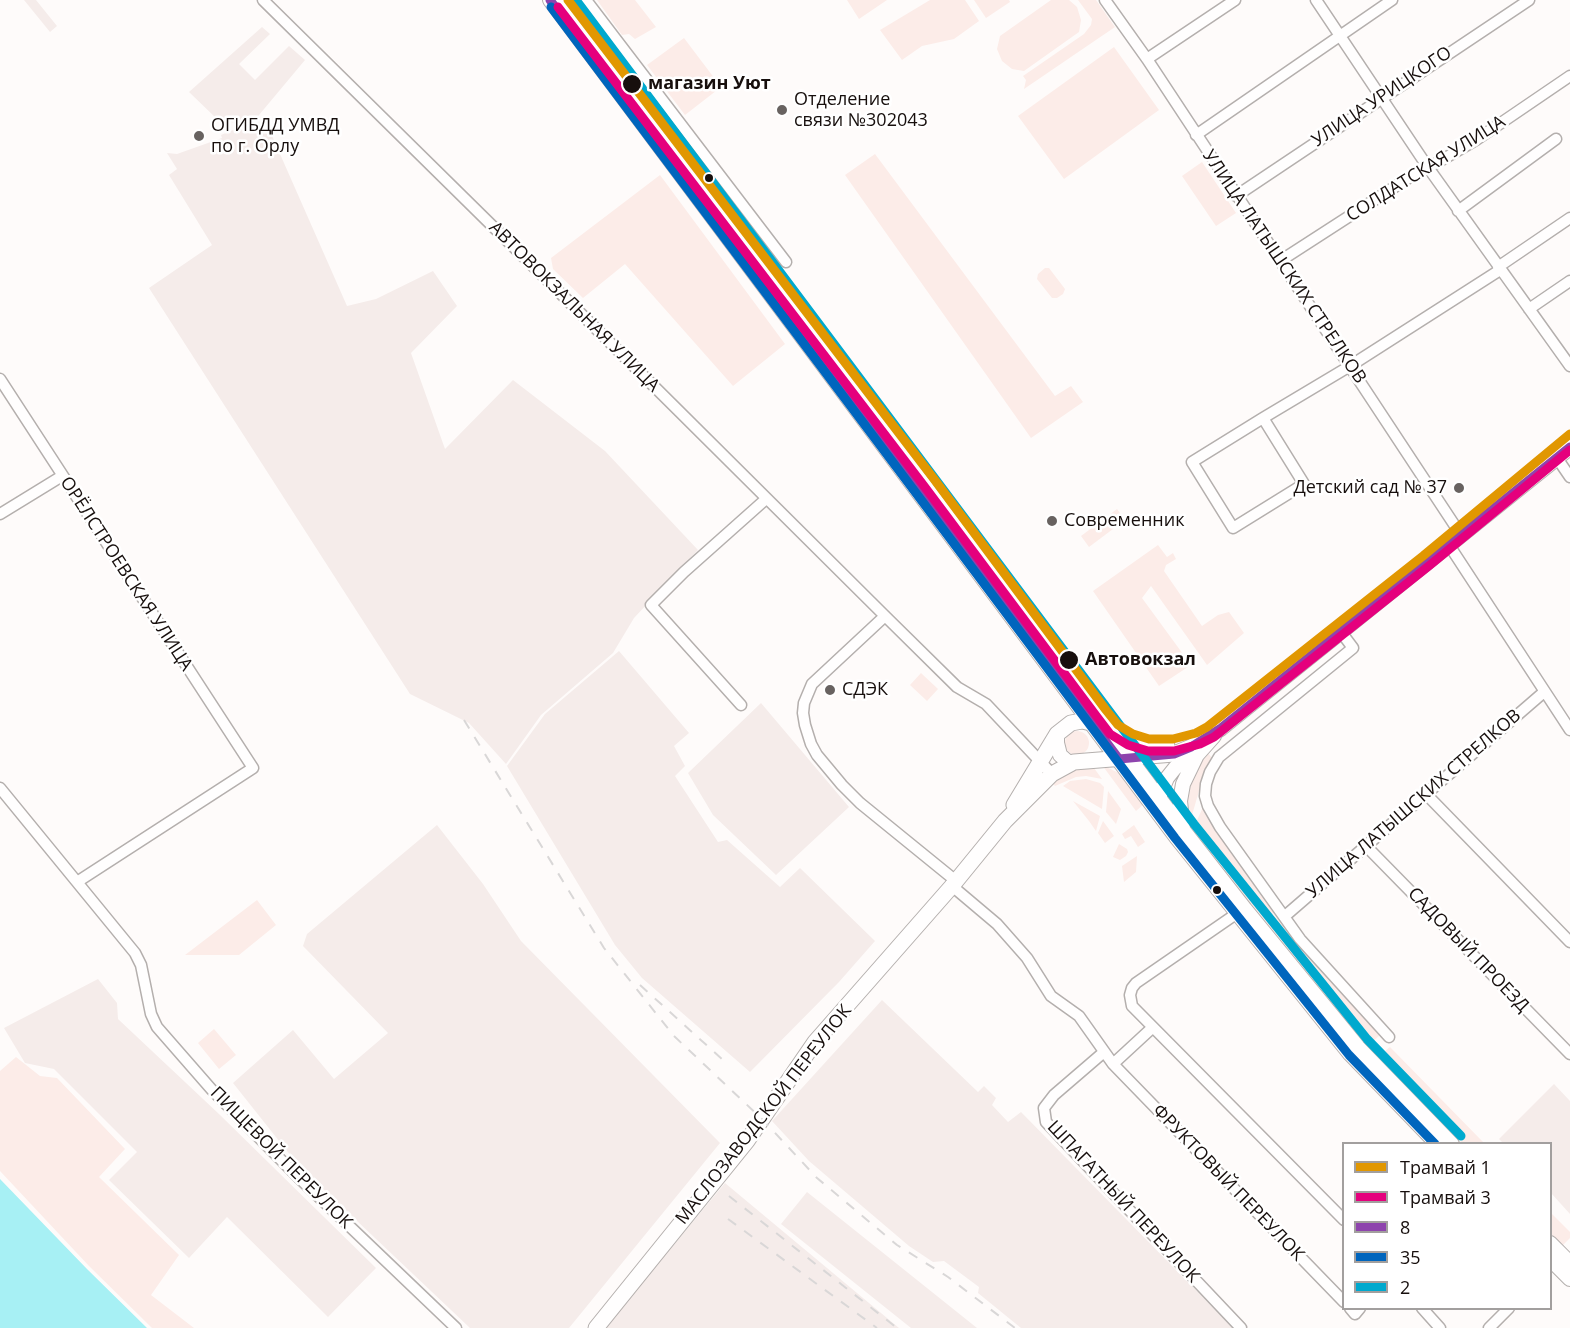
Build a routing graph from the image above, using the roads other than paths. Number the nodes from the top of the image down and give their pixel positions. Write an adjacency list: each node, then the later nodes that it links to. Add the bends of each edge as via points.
1 (263, 0): 33 (street, АВТОВОКЗАЛЬНАЯ УЛИЦА)
2 (550, 0): 39 (main road)
3 (561, 0): 45 (main road)
4 (586, 0): 21 (street)
5 (1105, 0): 11 (street, УЛИЦА ЛАТЫШСКИХ СТРЕЛКОВ)
6 (1235, 0): 11 (street)
7 (1316, 0): 10 (street)
8 (1392, 0): 10 (street)
9 (1529, 0): 13 (street, УЛИЦА УРИЦКОГО)
10 (1341, 35): 13 (street); 14 (street)
11 (1147, 59): 14 (street, УЛИЦА ЛАТЫШСКИХ СТРЕЛКОВ)
12 (1570, 76): 16 (street, СОЛДАТСКАЯ УЛИЦА, via 1476,140)
13 (1380, 97): 16 (street); 17 (street, УЛИЦА УРИЦКОГО)
14 (1196, 135): 17 (street, УЛИЦА ЛАТЫШСКИХ СТРЕЛКОВ)
15 (1556, 139): 18 (street)
16 (1426, 166): 18 (street); 20 (street, СОЛДАТСКАЯ УЛИЦА)
17 (1236, 196): 20 (street, УЛИЦА ЛАТЫШСКИХ СТРЕЛКОВ)
18 (1458, 211): 22 (street)
19 (1570, 218): 22 (street)
20 (1280, 261): 25 (street, УЛИЦА ЛАТЫШСКИХ СТРЕЛКОВ)
21 (786, 262)
22 (1499, 268): 24 (street); 25 (street)
23 (1570, 281): 24 (street)
24 (1529, 309): 26 (street)
25 (1350, 366): 28 (street); 35 (street, УЛИЦА ЛАТЫШСКИХ СТРЕЛКОВ)
26 (1570, 366)
27 (0, 379): 31 (street, ОРЁЛСТРОЕВСКАЯ УЛИЦА)
28 (1263, 418): 28 (street, via 1192,462 1233,528 1304,484)
29 (1570, 447): 30 (highway)
30 (1557, 458): 32 (street); 35 (highway)
31 (62, 476): 34 (street); 56 (street, ОРЁЛСТРОЕВСКАЯ УЛИЦА, via 253,768)
32 (1570, 477)
33 (766, 499): 36 (street, АВТОВОКЗАЛЬНАЯ УЛИЦА); 40 (street, via 651,605)
34 (0, 514)
35 (1455, 540): 37 (highway); 38 (street, УЛИЦА ЛАТЫШСКИХ СТРЕЛКОВ)
36 (885, 616): 47 (street, АВТОВОКЗАЛЬНАЯ УЛИЦА, via 957,687 986,704); 57 (street, via 813,684 804,703 805,725 817,755 842,785)
37 (1341, 632): 42 (highway); 59 (street, via 1353,648 1221,755 1206,784 1205,796 1212,814)
38 (1544, 692): 44 (street, УЛИЦА ЛАТЫШСКИХ СТРЕЛКОВ); 51 (street, УЛИЦА ЛАТЫШСКИХ СТРЕЛКОВ)
39 (1068, 693): 41 (main road); 43 (main road, via 1071,708)
40 (741, 705)
41 (1091, 723): 43 (highway, via 1076,721); 45 (highway)
42 (1221, 728): 45 (highway, via 1185,743 1161,747); 46 (highway, via 1174,754); 52 (main road, via 1175,768); 54 (main road, via 1197,754 1183,784 1180,801)
43 (1061, 730): 47 (highway, МАСЛОЗАВОДСКОЙ ПЕРЕУЛОК); 48 (main road, via 1057,749 1060,755 1068,762)
44 (1570, 730)
45 (1109, 739): 46 (main road); 48 (main road, via 1101,753)
46 (1124, 759): 48 (highway); 52 (main road)
47 (1040, 761): 49 (street, АВТОВОКЗАЛЬНАЯ УЛИЦА); 53 (highway, МАСЛОЗАВОДСКОЙ ПЕРЕУЛОК)
48 (1081, 762): 49 (highway, МАСЛОЗАВОДСКОЙ ПЕРЕУЛОК)
49 (1052, 774): 53 (highway, МАСЛОЗАВОДСКОЙ ПЕРЕУЛОК)
50 (0, 788): 56 (street)
51 (1425, 793): 55 (street, УЛИЦА ЛАТЫШСКИХ СТРЕЛКОВ); 60 (street)
52 (1157, 802): 54 (main road); 58 (main road)
53 (1005, 821): 57 (highway, МАСЛОЗАВОДСКОЙ ПЕРЕУЛОК)
54 (1184, 831): 67 (main road, via 1358,1047)
55 (1366, 846): 59 (street, УЛИЦА ЛАТЫШСКИХ СТРЕЛКОВ); 64 (street, САДОВЫЙ ПРОЕЗД)
56 (77, 882): 75 (street, ПИЩЕВОЙ ПЕРЕУЛОК, via 135,952 157,1027 289,1168)
57 (954, 884): 63 (street, ФРУКТОВЫЙ ПЕРЕУЛОК, via 997,924 1027,958 1051,996 1079,1016); 76 (highway, МАСЛОЗАВОДСКОЙ ПЕРЕУЛОК, via 815,1042 747,1142)
58 (1236, 914): 61 (street, via 1132,988 1131,1006); 66 (main road, via 1350,1054)
59 (1285, 916): 62 (street, via 1300,939)
60 (1570, 942)
61 (1152, 1028): 65 (street); 68 (street)
62 (1389, 1037)
63 (1104, 1052): 65 (street, ФРУКТОВЫЙ ПЕРЕУЛОК); 77 (street, ШПАГАТНЫЙ ПЕРЕУЛОК, via 1054,1095 1044,1108 1046,1122)
64 (1570, 1054)
65 (1113, 1064): 72 (street, ФРУКТОВЫЙ ПЕРЕУЛОК)
66 (1436, 1142)
67 (1451, 1142)
68 (1342, 1218)
69 (1552, 1245): 70 (main road)
70 (1560, 1260): 71 (main road)
71 (1570, 1279)
72 (1342, 1300)
73 (1424, 1310): 78 (street)
74 (1507, 1310): 79 (street)
75 (456, 1328)
76 (596, 1328)
77 (1241, 1328)
78 (1440, 1328)
79 (1489, 1328)

